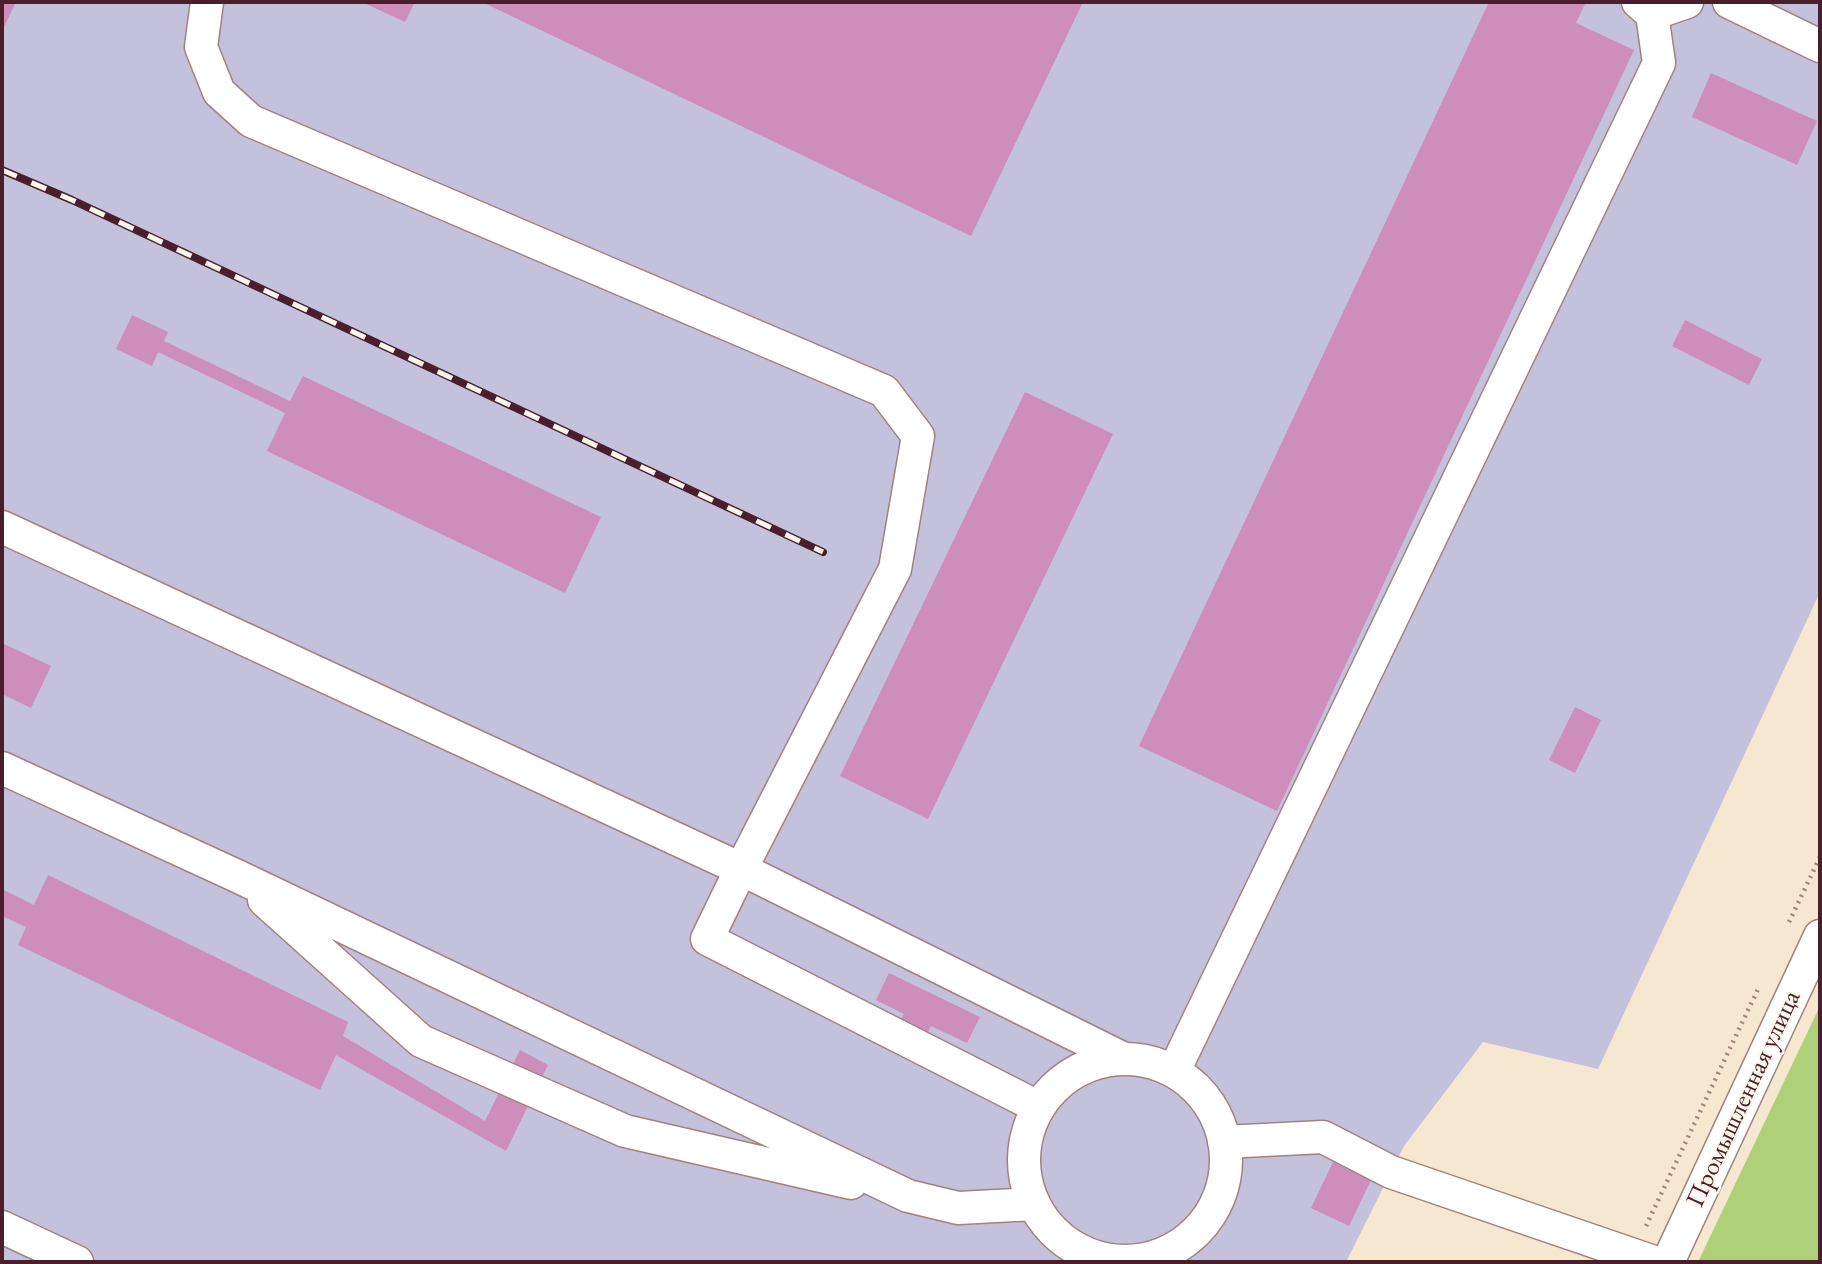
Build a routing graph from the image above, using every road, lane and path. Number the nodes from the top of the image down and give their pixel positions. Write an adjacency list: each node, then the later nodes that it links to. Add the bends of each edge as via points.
1 (208, 2): 9 (street, via 201,47 219,92 251,121 884,391 918,436 895,569)
2 (1687, 2): 4 (street)
3 (1728, 2): 5 (street)
4 (1645, 8): 15 (street, via 1659,63)
5 (1820, 46)
6 (2, 527): 9 (street)
7 (2, 768): 10 (street)
8 (1820, 857): 11 (path)
9 (741, 869): 14 (street); 16 (street, via 707,939)
10 (237, 876): 18 (street); 18 (street, via 422,1041 625,1131)
11 (1785, 931)
12 (1820, 936): 24 (street, Промышленная улица)
13 (1762, 981): 22 (path)
14 (1122, 1058): 15 (street, via 1149,1061); 16 (street, via 1089,1065 1060,1082)
15 (1174, 1071): 17 (street, via 1207,1101)
16 (1038, 1107): 19 (street, via 1025,1145 1024,1165)
17 (1224, 1142): 21 (street, via 1225,1170 1218,1198 1210,1214 1183,1242 1130,1261); 22 (street, via 1323,1137 1391,1172)
18 (908, 1196): 19 (street, via 958,1208)
19 (1034, 1204): 21 (street)
20 (2, 1227): 23 (street)
21 (1072, 1255)
22 (1643, 1259)
23 (77, 1262)
24 (1668, 1262)

